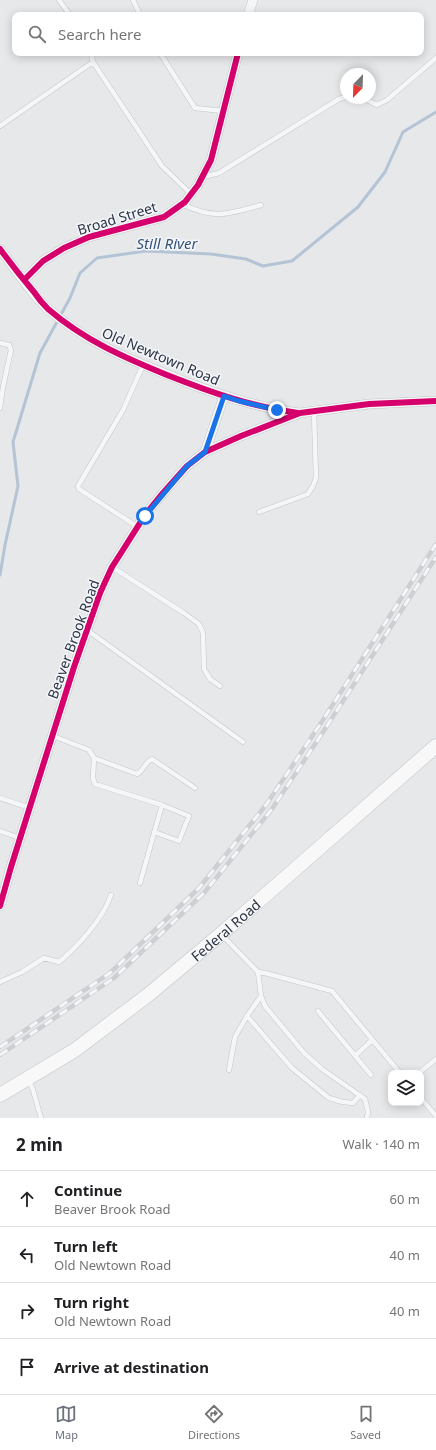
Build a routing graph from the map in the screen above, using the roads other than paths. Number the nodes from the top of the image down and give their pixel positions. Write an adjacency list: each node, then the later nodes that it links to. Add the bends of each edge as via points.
1 (59, 0): 4 (lane)
2 (133, 0): 5 (lane)
3 (253, 0): 6 (street)
4 (68, 12)
5 (139, 12)
6 (249, 12)
7 (92, 56): 11 (lane)
8 (162, 56): 14 (lane, via 196,108)
9 (237, 56): 14 (street, Broad Street)
10 (436, 58): 13 (lane, via 387,100)
11 (93, 62): 15 (lane); 17 (lane, via 162,166)
12 (340, 99): 16 (lane, via 219,173)
13 (375, 104)
14 (223, 111): 16 (street, Broad Street, via 211,160)
15 (0, 126)
16 (202, 178): 17 (street, Broad Street)
17 (191, 194): 18 (street, Broad Street)
18 (182, 204): 19 (lane, via 213,214 230,214); 21 (street, Broad Street, via 164,216 89,237 64,248 43,261)
19 (261, 205)
20 (0, 249): 21 (street, Old Newtown Road)
21 (24, 280): 23 (street, Old Newtown Road, via 52,312 71,327 101,346)
22 (0, 343): 26 (lane, via 9,345 11,350)
23 (143, 365): 24 (street, Old Newtown Road); 31 (lane, via 123,410 78,486)
24 (224, 396): 28 (street, Old Newtown Road, via 277,410); 29 (street, Old Newtown Road)
25 (436, 401): 27 (street, Beaver Brook Road, via 369,404)
26 (0, 408)
27 (314, 412): 28 (street, Beaver Brook Road); 30 (lane, via 316,478 313,486 308,494)
28 (300, 413): 29 (street, Beaver Brook Road)
29 (205, 452): 31 (street, Beaver Brook Road, via 187,466)
30 (259, 512)
31 (138, 527): 32 (street, Beaver Brook Road)
32 (112, 567): 33 (street, Beaver Brook Road); 34 (lane, via 199,624 203,634 204,669 210,679)
33 (87, 630): 35 (street, Beaver Brook Road); 36 (lane)
34 (220, 686)
35 (53, 736): 38 (lane, via 89,750); 42 (street, Beaver Brook Road)
36 (243, 742)
37 (436, 746): 49 (main road, Federal Road)
38 (94, 758): 39 (lane, via 137,774 152,759); 41 (lane, via 95,784)
39 (195, 788)
40 (0, 798): 42 (lane)
41 (162, 805): 44 (lane); 44 (lane, via 189,816 179,841)
42 (30, 808): 45 (street, Beaver Brook Road)
43 (0, 831): 45 (lane)
44 (154, 832): 46 (lane)
45 (20, 838): 48 (street, Beaver Brook Road)
46 (140, 883)
47 (111, 894): 51 (lane, via 81,942 59,962 44,958)
48 (1, 902)
49 (221, 934): 50 (lane); 62 (main road, Federal Road, via 148,995 75,1050)
50 (258, 972): 52 (lane); 55 (lane, via 332,991)
51 (0, 982)
52 (260, 996): 54 (lane); 64 (lane, via 265,1006 304,1053)
53 (318, 1011): 56 (lane)
54 (247, 1016): 58 (lane, via 235,1037); 64 (lane, via 292,1068 329,1098 353,1103)
55 (372, 1040): 56 (lane); 59 (lane)
56 (355, 1056): 61 (lane)
57 (436, 1059): 60 (lane)
58 (229, 1070)
59 (397, 1070)
60 (423, 1070)
61 (371, 1075)
62 (28, 1079): 63 (main road, Federal Road); 67 (lane)
63 (5, 1092)
64 (360, 1095): 68 (lane, via 365,1099)
65 (424, 1102): 66 (lane)
66 (436, 1116)
67 (41, 1118)
68 (367, 1118)

